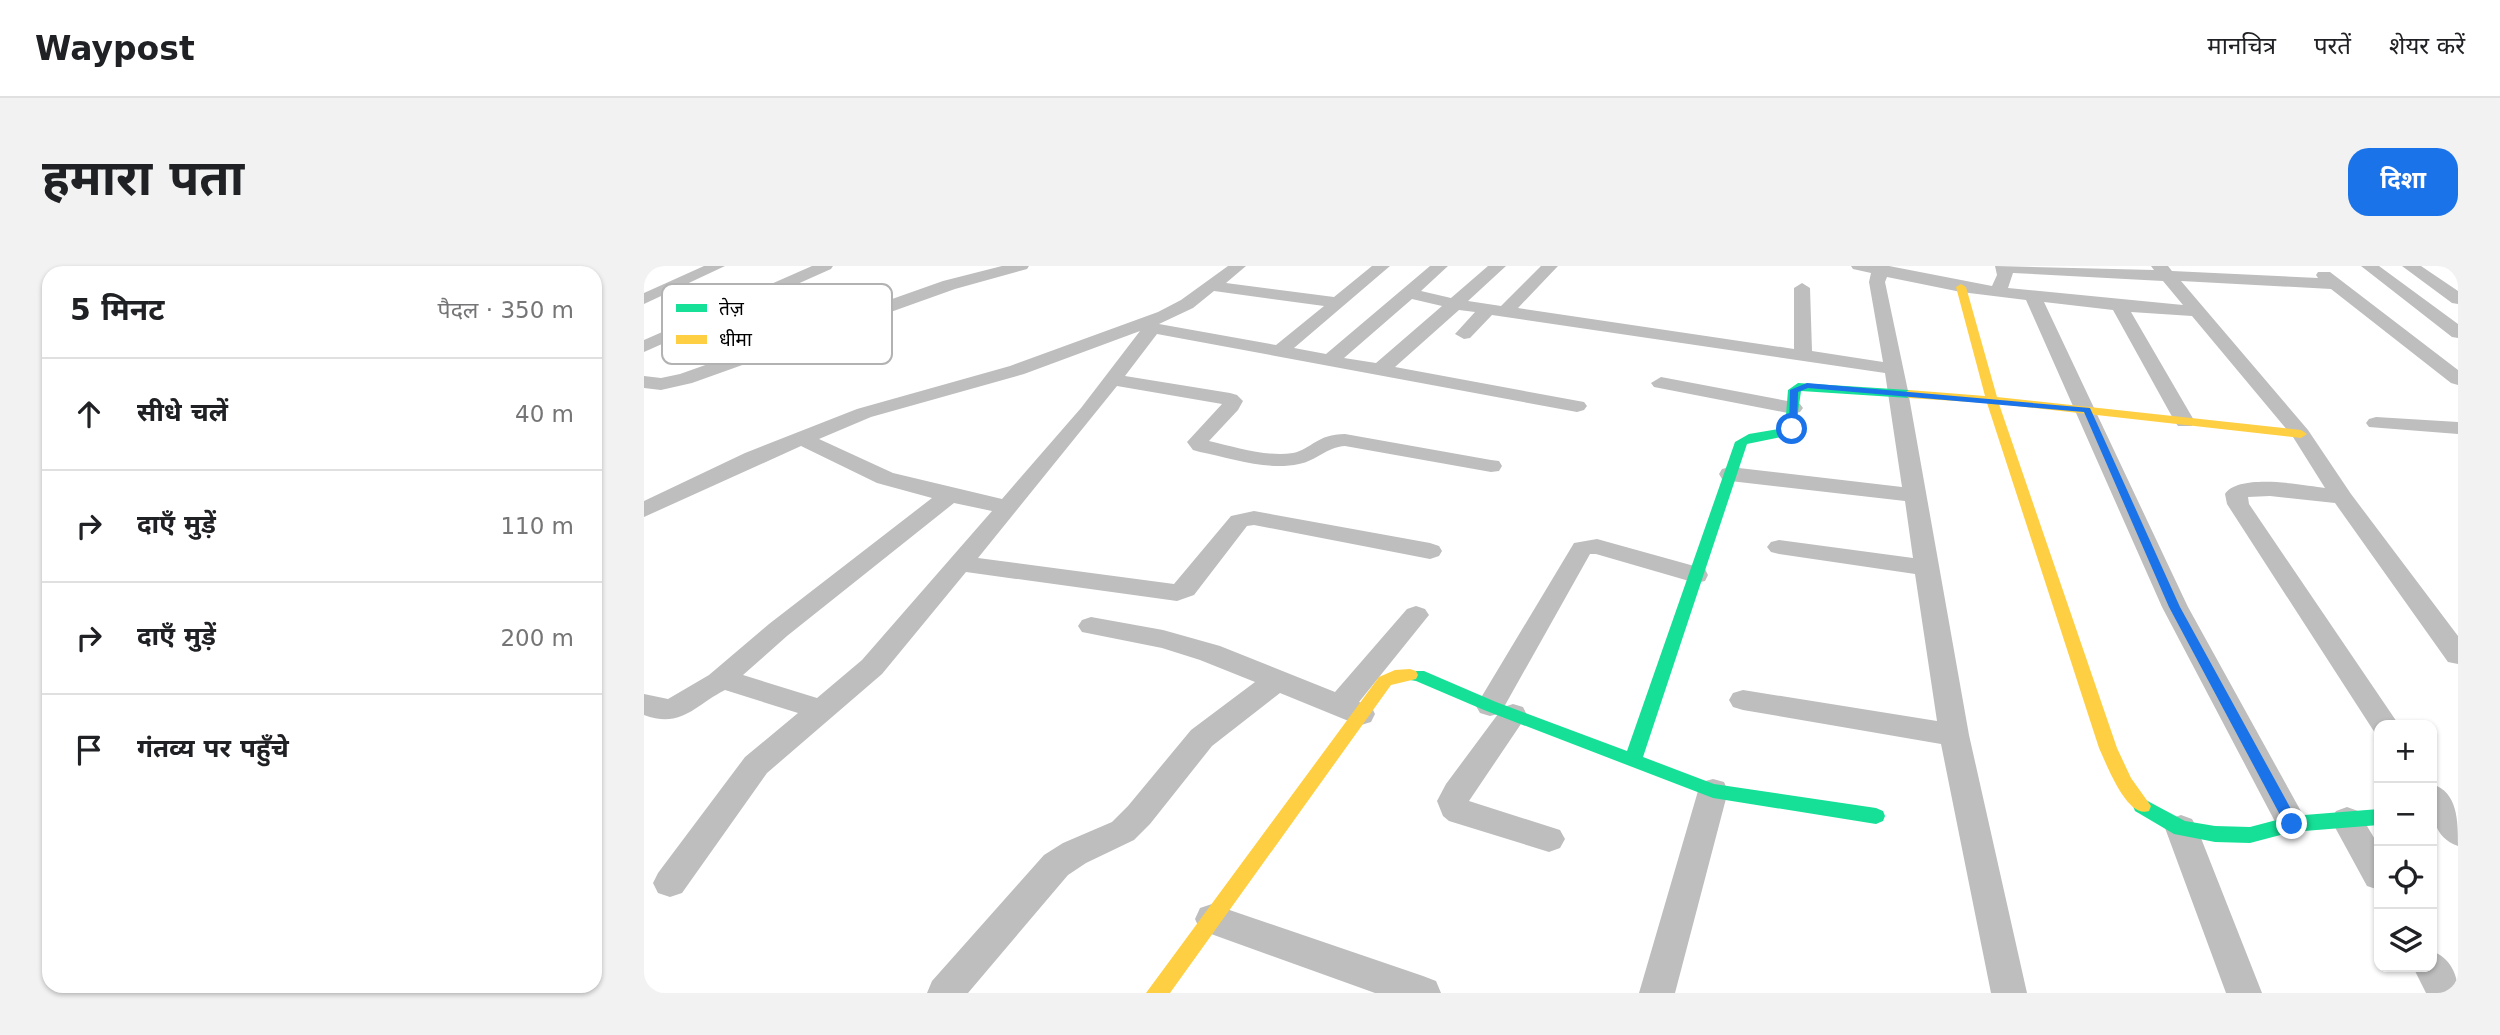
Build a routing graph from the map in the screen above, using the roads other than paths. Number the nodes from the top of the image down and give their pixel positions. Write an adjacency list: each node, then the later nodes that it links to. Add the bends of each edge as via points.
1 (717, 266): 16 (street)
2 (825, 266): 17 (street)
3 (1021, 266): 14 (street)
4 (1238, 266): 19 (street)
5 (1382, 266): 26 (street)
6 (1440, 266): 23 (street)
7 (1498, 266): 27 (street)
8 (1550, 266): 30 (street)
9 (2311, 266): 18 (street)
10 (2369, 266): 33 (street)
11 (2410, 266): 25 (street)
12 (1873, 267): 20 (street); 44 (street)
13 (2003, 267): 15 (street); 22 (street, via 2005,275)
14 (998, 268): 28 (street)
15 (2165, 272): 18 (street); 31 (street)
16 (676, 284)
17 (785, 284)
18 (2336, 284): 42 (street)
19 (1211, 286): 26 (street); 32 (street)
20 (1961, 287): 22 (street); 47 (street)
21 (1802, 288): 38 (street)
22 (1998, 292): 24 (street)
23 (1409, 293): 27 (street); 39 (street)
24 (2033, 296): 29 (street); 50 (street)
25 (2458, 299)
26 (1339, 303): 37 (street)
27 (1454, 304): 30 (street); 41 (street)
28 (892, 305)
29 (2119, 306): 31 (street); 51 (street)
30 (1498, 310): 34 (street); 38 (street)
31 (2197, 311): 54 (street)
32 (1146, 327): 37 (street); 43 (street); 55 (street, via 1017,370 864,413)
33 (2458, 333)
34 (1464, 334)
35 (662, 339): 36 (street)
36 (644, 347)
37 (1279, 352): 39 (street)
38 (1803, 356): 44 (street)
39 (1329, 361): 41 (street)
40 (726, 364): 46 (street)
41 (1380, 370): 48 (street)
42 (2458, 379)
43 (1114, 380): 56 (street, via 1233,401 1197,442 1200,446 1292,459 1338,439); 61 (street)
44 (1896, 380): 47 (street); 49 (street, via 1802,386 1794,390); 59 (street)
45 (1661, 383): 49 (street)
46 (650, 386)
47 (1992, 400): 50 (street); 86 (street, via 2108,748 2142,806)
48 (1577, 406)
49 (1793, 408): 57 (street, via 1791,431 1744,439)
50 (2087, 410): 51 (street); 85 (street, via 2175,607)
51 (2185, 422): 54 (street)
52 (2376, 423): 53 (street)
53 (2458, 428)
54 (2301, 434): 60 (street)
55 (800, 438): 58 (street, via 885,478); 62 (street)
56 (1491, 466)
57 (1730, 474): 59 (street); 67 (street)
58 (950, 495): 61 (street); 71 (street)
59 (1915, 495): 66 (street)
60 (2342, 497): 70 (street); 78 (street, via 2257,489 2236,495)
61 (1007, 507): 65 (street)
62 (644, 510)
63 (1779, 547): 66 (street)
64 (1430, 551): 65 (street, via 1254,518 1240,521 1177,593)
65 (959, 563): 75 (street, via 872,667)
66 (1927, 568): 79 (street)
67 (1696, 575): 77 (street, via 1597,546 1582,548); 80 (street)
68 (1416, 615): 76 (street)
69 (1091, 626): 72 (street, via 1163,639)
70 (2458, 655)
71 (719, 681): 74 (street, via 677,709); 75 (street)
72 (1278, 681): 76 (street); 92 (street, via 1193,747 1116,836 1056,865)
73 (1743, 700): 79 (street)
74 (644, 704)
75 (822, 710): 89 (street, via 756,765)
76 (1351, 710): 77 (street, via 1385,681 1407,674); 90 (street)
77 (1502, 711): 80 (street); 87 (street, via 1453,801 1454,807)
78 (2382, 720)
79 (1954, 735): 96 (street)
80 (1633, 761): 81 (street)
81 (1713, 792): 82 (street); 95 (street)
82 (1876, 817)
83 (2374, 817): 84 (street)
84 (2347, 820): 85 (street); 88 (street)
85 (2292, 824): 86 (street, via 2250,835)
86 (2180, 828): 97 (street)
87 (1549, 839)
88 (2374, 867)
89 (670, 883)
90 (1212, 919): 93 (street); 94 (street)
91 (2434, 972): 98 (street)
92 (945, 993)
93 (1157, 993)
94 (1423, 993)
95 (1657, 993)
96 (2009, 993)
97 (2244, 993)
98 (2446, 993)

